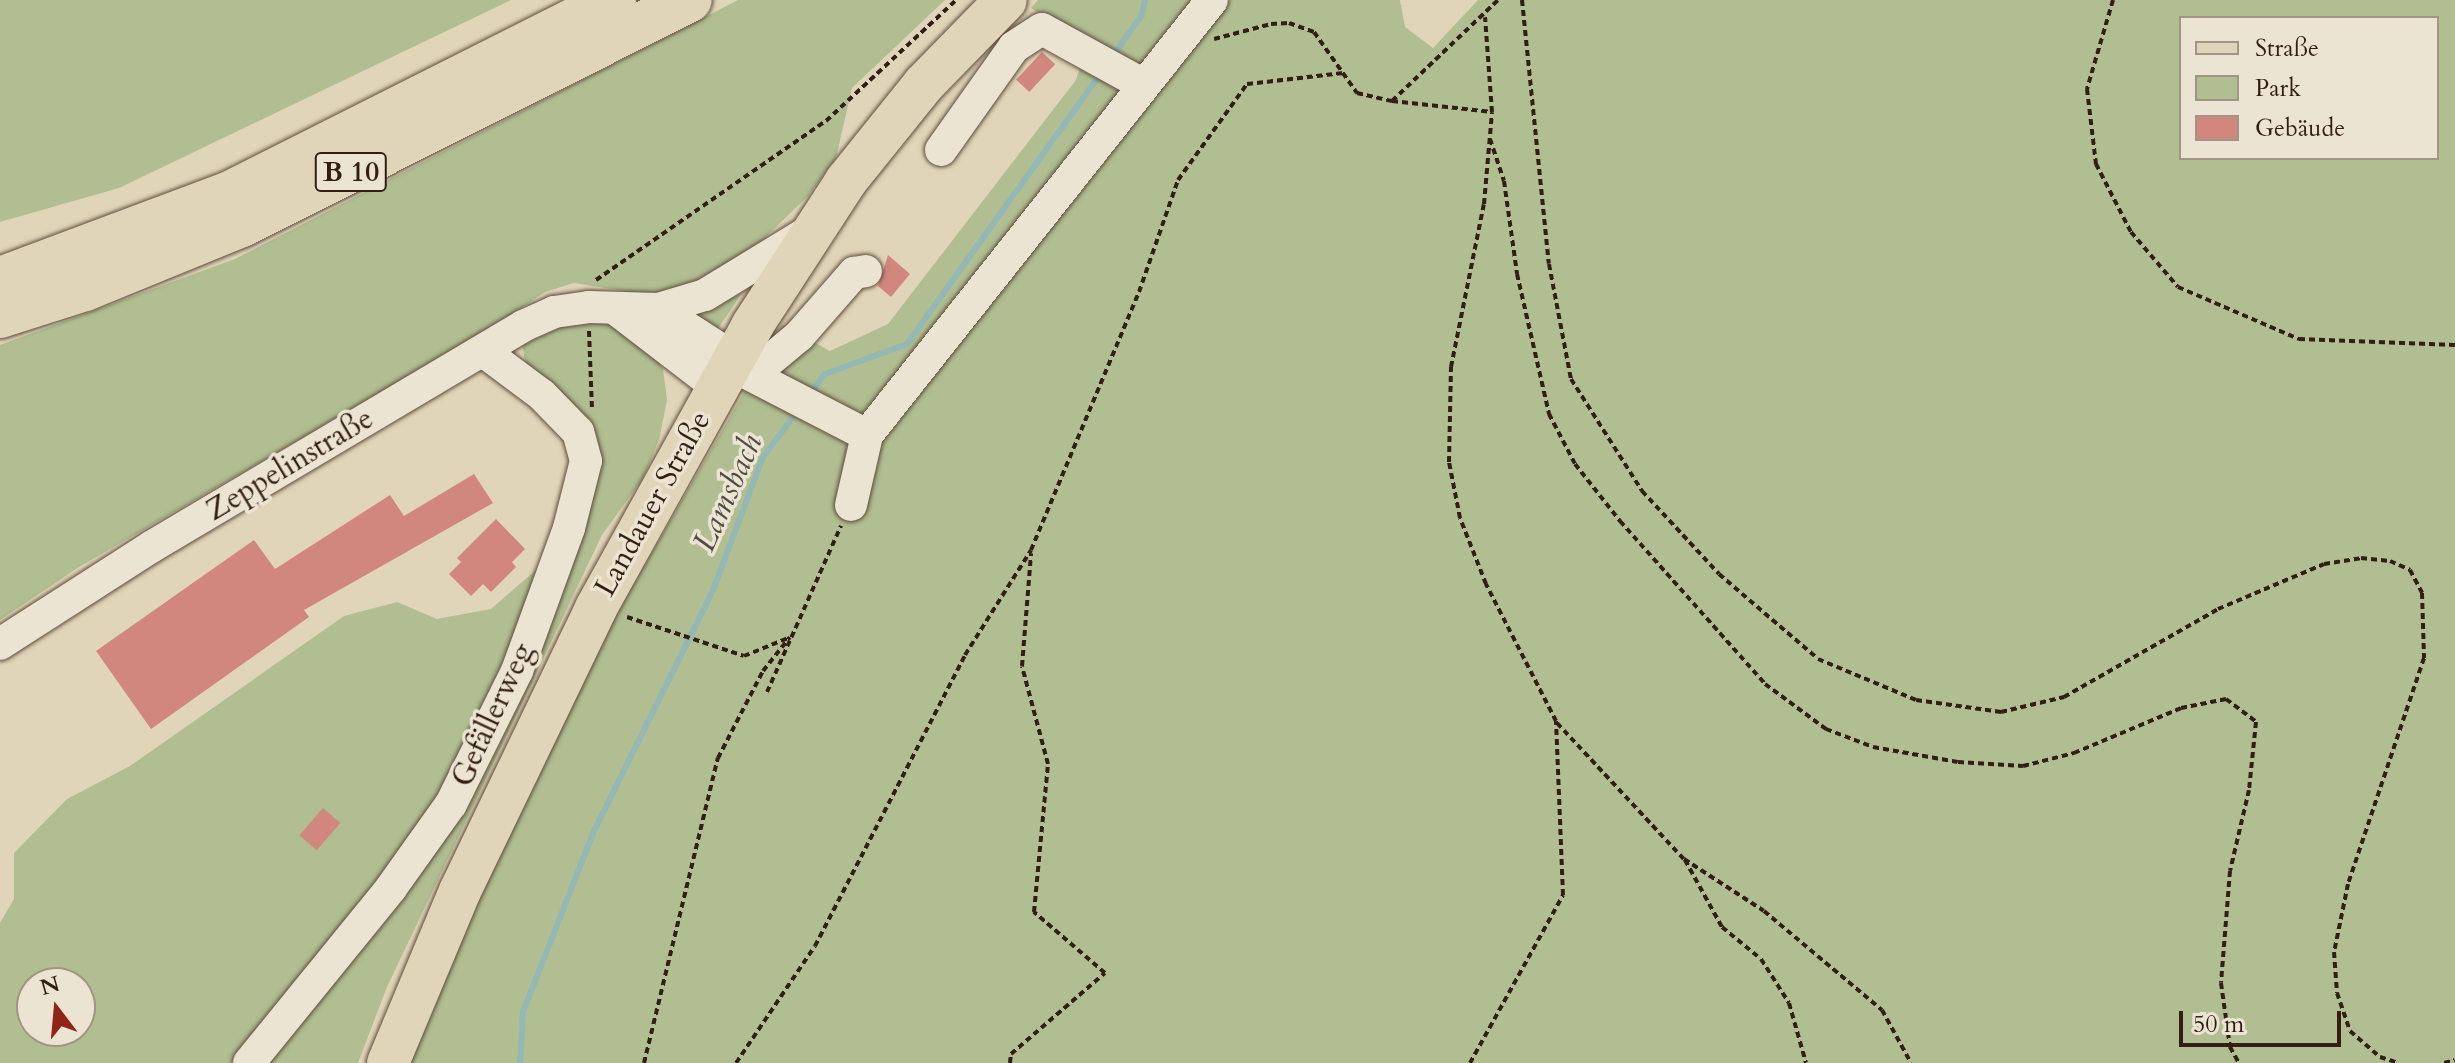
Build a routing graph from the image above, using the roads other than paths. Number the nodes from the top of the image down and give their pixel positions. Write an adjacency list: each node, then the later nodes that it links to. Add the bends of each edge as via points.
1 (614, 0): 9 (highway, B 10, via 230,193)
2 (690, 0): 12 (highway, B 10, via 242,225 99,284)
3 (1006, 0): 7 (main road, Landauer Straße, via 924,84)
4 (1212, 0): 5 (street)
5 (1144, 85): 6 (street, via 1042,29 1014,47); 15 (street)
6 (941, 150)
7 (814, 228): 11 (street, Zeppelinstraße, via 705,295); 14 (main road, Landauer Straße)
8 (866, 271): 14 (street, via 854,273 799,336)
9 (0, 279)
10 (603, 308): 11 (street, Zeppelinstraße); 13 (street, Zeppelinstraße, via 554,312); 14 (street, via 674,359)
11 (658, 309): 14 (street)
12 (0, 316)
13 (483, 351): 17 (street, Zeppelinstraße, via 151,547); 18 (street, Gefällerweg, via 562,413 585,446 582,487 542,606 489,733 451,804 391,888)
14 (733, 371): 15 (street); 19 (main road, Landauer Straße, via 596,608 513,777)
15 (867, 435): 16 (street)
16 (851, 505)
17 (0, 644)
18 (249, 1063)
19 (388, 1063)

